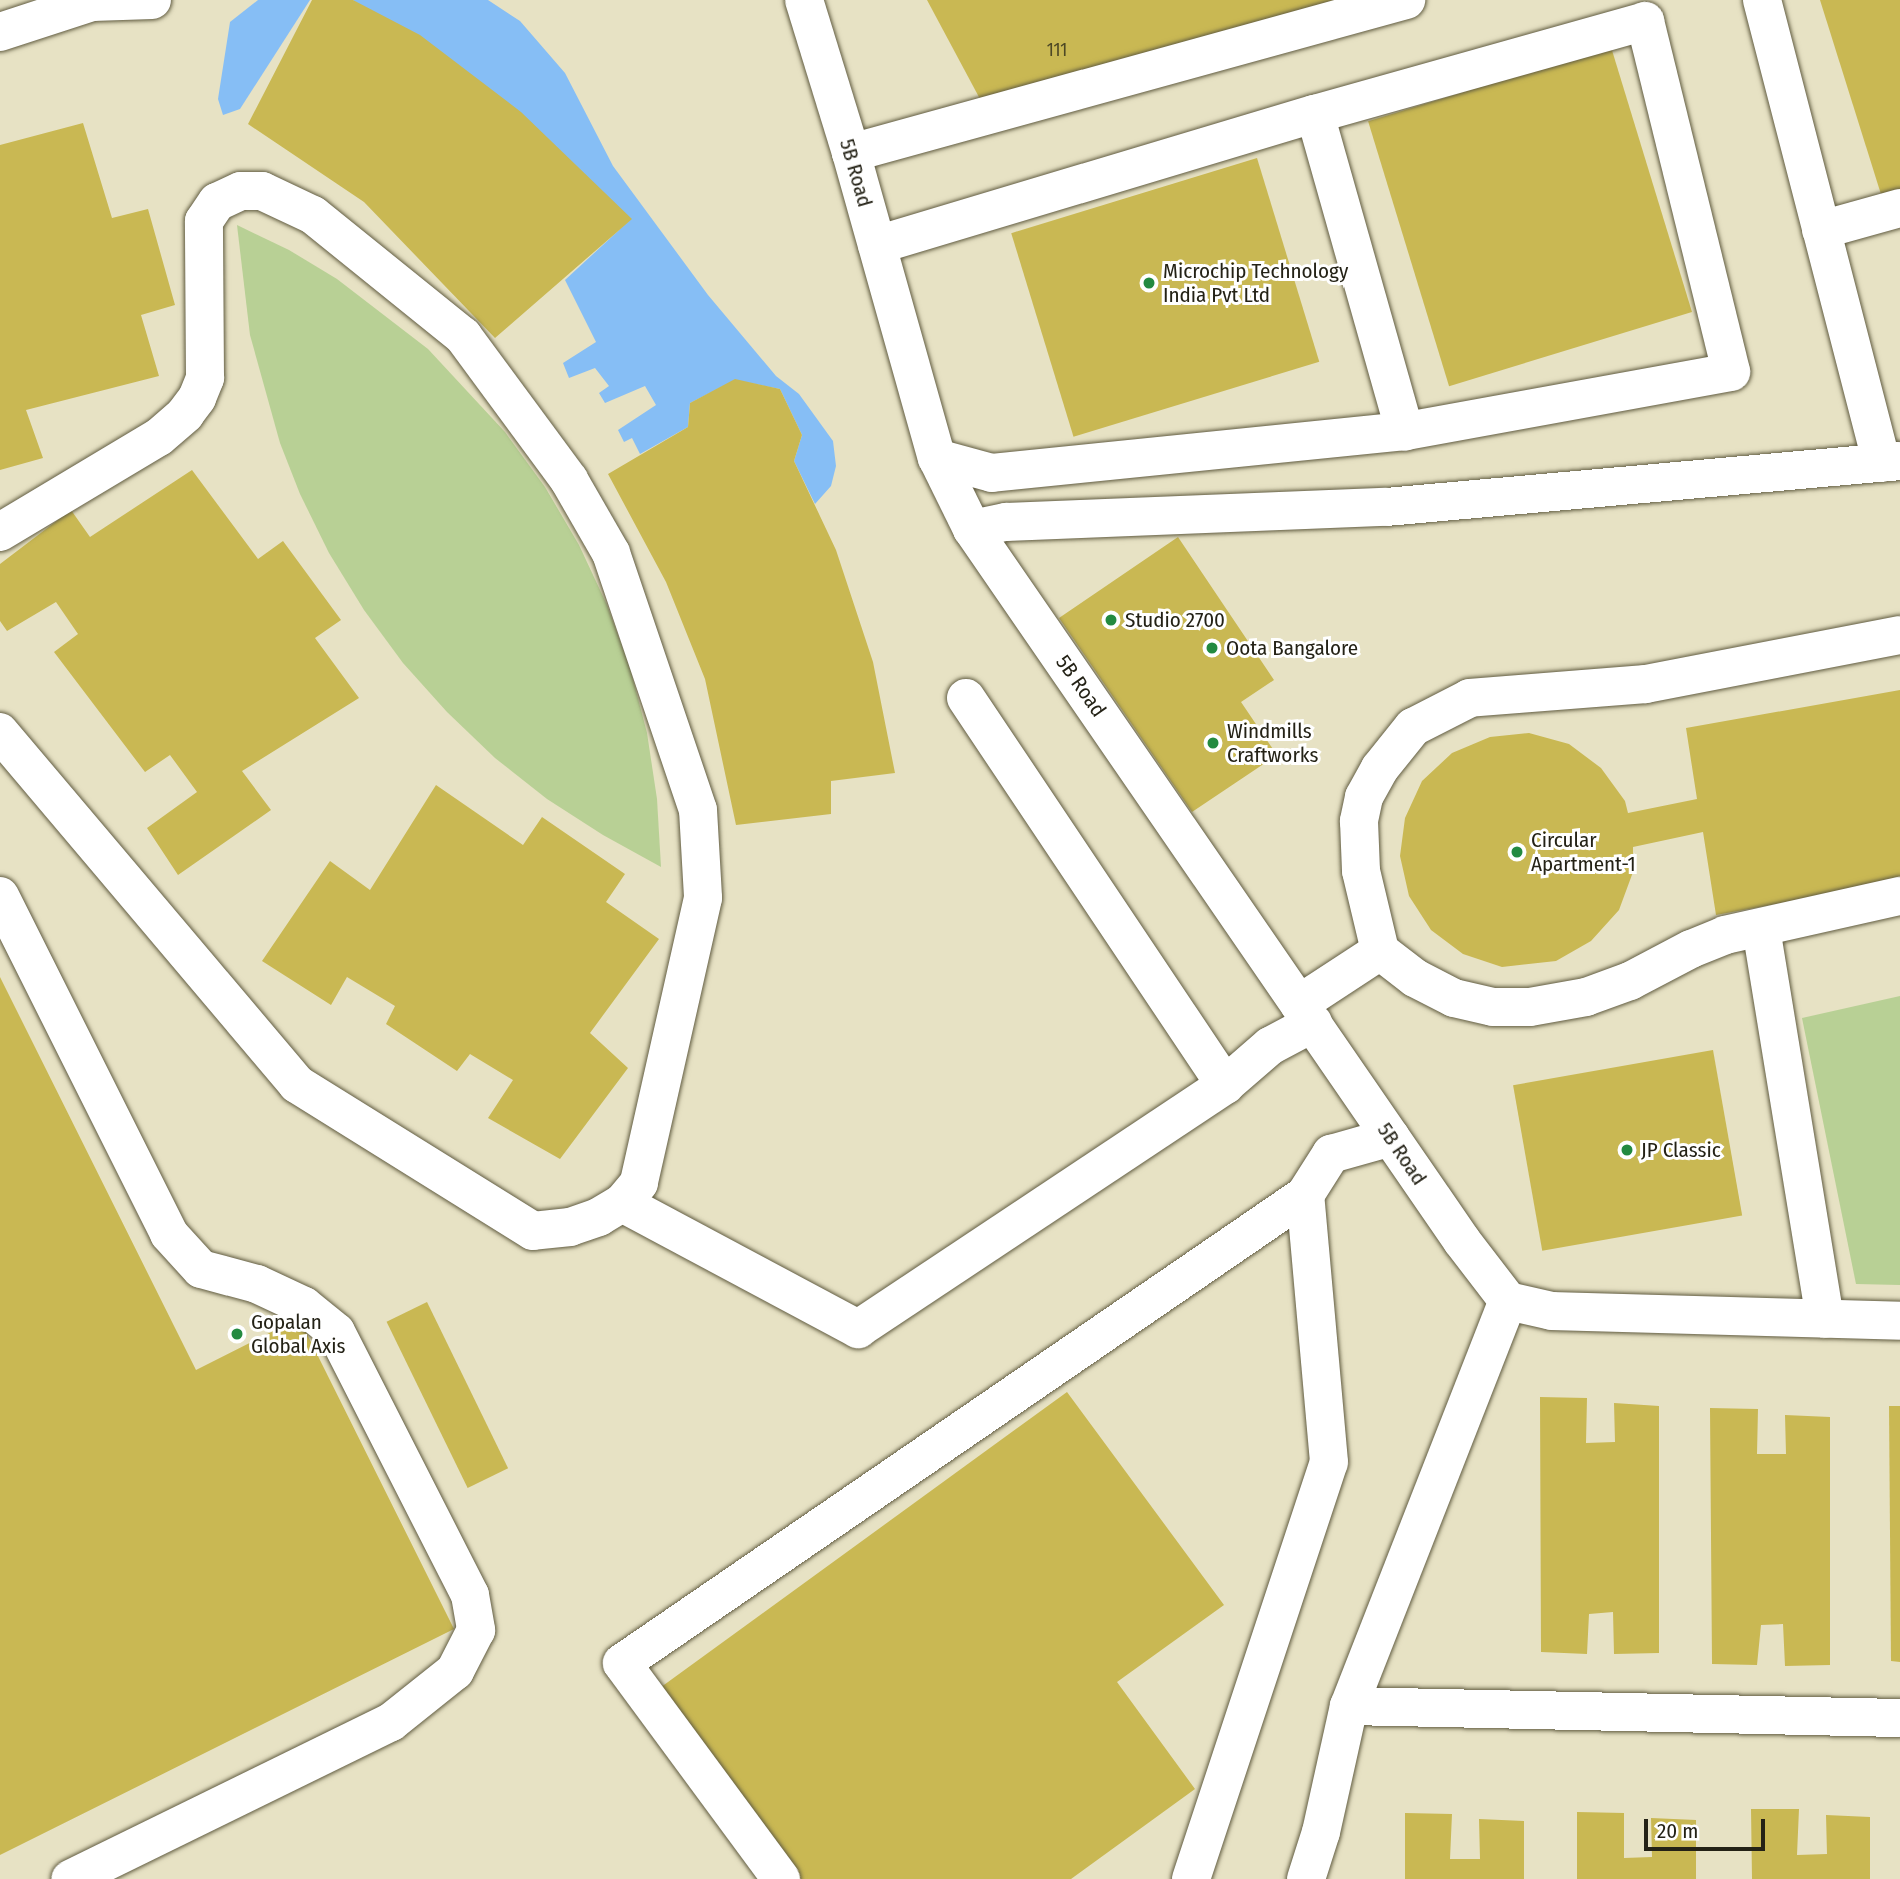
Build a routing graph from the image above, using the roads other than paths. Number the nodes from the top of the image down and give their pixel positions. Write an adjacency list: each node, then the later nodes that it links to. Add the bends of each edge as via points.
1 (152, 0): 5 (street, via 92,2)
2 (804, 0): 7 (street, 5B Road)
3 (1406, 0): 7 (street)
4 (1762, 0): 9 (street)
5 (0, 32)
6 (1315, 114): 10 (street); 11 (street); 11 (street, via 1645,21 1731,372)
7 (851, 153): 10 (street, 5B Road)
8 (1900, 208): 9 (street)
9 (1821, 230): 13 (street)
10 (877, 246): 12 (street, 5B Road)
11 (1405, 431): 12 (street, via 992,473)
12 (937, 458): 14 (street, 5B Road)
13 (1891, 462): 14 (street, via 1386,507 1006,522)
14 (972, 529): 23 (street, 5B Road)
15 (0, 532): 27 (street, via 159,437 197,398 205,378 204,221 217,202 241,191 262,191 313,215 463,336 569,480 611,553 698,810 703,898 639,1183)
16 (1900, 635): 22 (street, via 1646,684 1470,698 1413,727 1380,768 1364,797 1359,821 1361,871)
17 (966, 698): 24 (street)
18 (0, 732): 27 (street, via 297,1084 533,1231 570,1227)
19 (0, 896): 33 (street, via 169,1234 201,1269 257,1284 304,1306 336,1332 470,1595 476,1630 455,1671 391,1722)
20 (1900, 896): 21 (street)
21 (1761, 928): 22 (street, via 1725,935 1586,997 1530,1007 1493,1007 1454,998 1415,978); 29 (street)
22 (1380, 951): 23 (street)
23 (1306, 1014): 24 (street); 25 (street, 5B Road)
24 (1225, 1085): 27 (street, via 859,1329)
25 (1391, 1137): 26 (street, via 1331,1154); 28 (street, 5B Road)
26 (1305, 1195): 34 (street, via 622,1663); 35 (street, via 1329,1462)
27 (622, 1203)
28 (1508, 1301): 29 (street, via 1552,1311); 31 (street)
29 (1825, 1319): 30 (street)
30 (1900, 1321)
31 (1349, 1706): 32 (street); 36 (street)
32 (1900, 1718)
33 (69, 1879)
34 (781, 1879)
35 (1191, 1879)
36 (1306, 1879)

